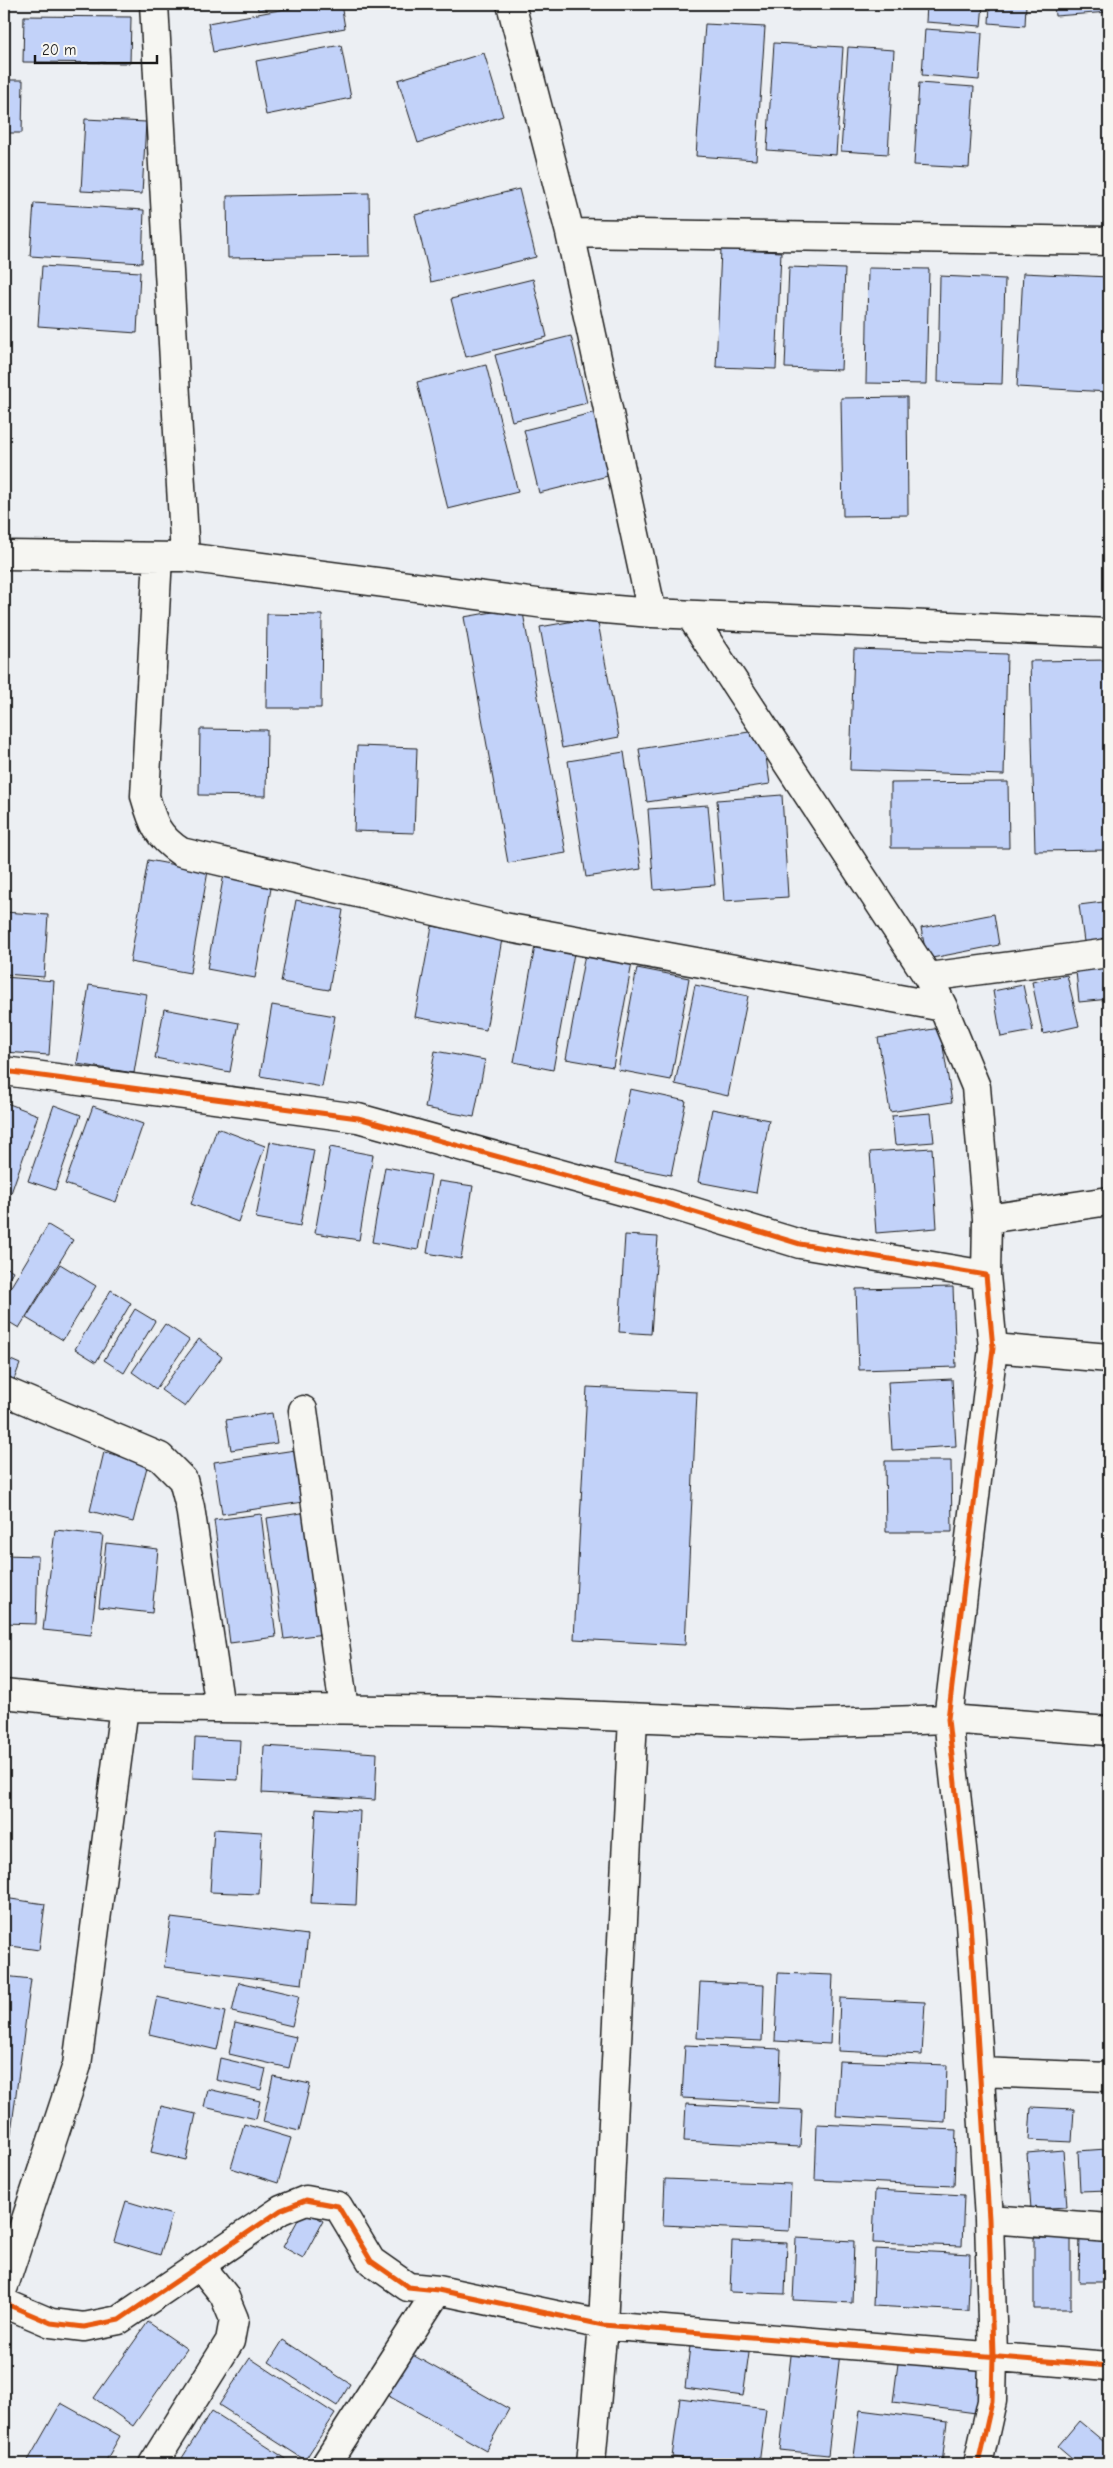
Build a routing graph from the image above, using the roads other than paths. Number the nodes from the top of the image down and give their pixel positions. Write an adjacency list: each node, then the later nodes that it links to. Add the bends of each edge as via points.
1 (154, 4): 6 (street)
2 (510, 4): 3 (street)
3 (570, 233): 4 (street); 7 (street)
4 (1109, 241)
5 (4, 555): 6 (street)
6 (172, 557): 7 (street, via 545,604); 12 (street, via 145,796 163,840 182,852 504,927)
7 (652, 613): 8 (street)
8 (690, 615): 9 (street); 11 (street)
9 (1109, 633)
10 (1109, 953): 11 (street)
11 (928, 977): 12 (street)
12 (943, 1007): 15 (street, via 976,1087)
13 (4, 1071): 16 (street, via 358,1118 662,1202 800,1244)
14 (1109, 1201): 15 (street)
15 (987, 1219): 16 (street)
16 (986, 1275): 17 (street)
17 (993, 1348): 18 (street); 26 (street)
18 (1109, 1358)
19 (4, 1391): 23 (street, via 160,1457 183,1480 190,1507)
20 (303, 1410): 24 (street)
21 (4, 1694): 22 (street)
22 (124, 1707): 23 (street); 33 (street, via 77,2065)
23 (220, 1708): 24 (street)
24 (344, 1709): 25 (street)
25 (633, 1718): 26 (street, via 796,1724); 36 (street)
26 (948, 1719): 27 (street); 28 (street, via 970,1922)
27 (1109, 1731)
28 (980, 2072): 29 (street); 30 (street)
29 (1109, 2077)
30 (989, 2219): 31 (street); 37 (street)
31 (1109, 2228)
32 (200, 2265): 34 (street, via 281,2210 306,2200 338,2206 371,2261 408,2287); 35 (street, via 119,2320 110,2322 84,2326 51,2323); 39 (street, via 224,2295 234,2318 230,2341)
33 (4, 2286)
34 (438, 2290): 36 (street); 40 (street)
35 (4, 2303)
36 (603, 2325): 37 (street); 41 (street)
37 (993, 2355): 38 (street); 42 (street, via 992,2401)
38 (1109, 2366)
39 (153, 2464)
40 (326, 2464)
41 (591, 2464)
42 (978, 2464)

